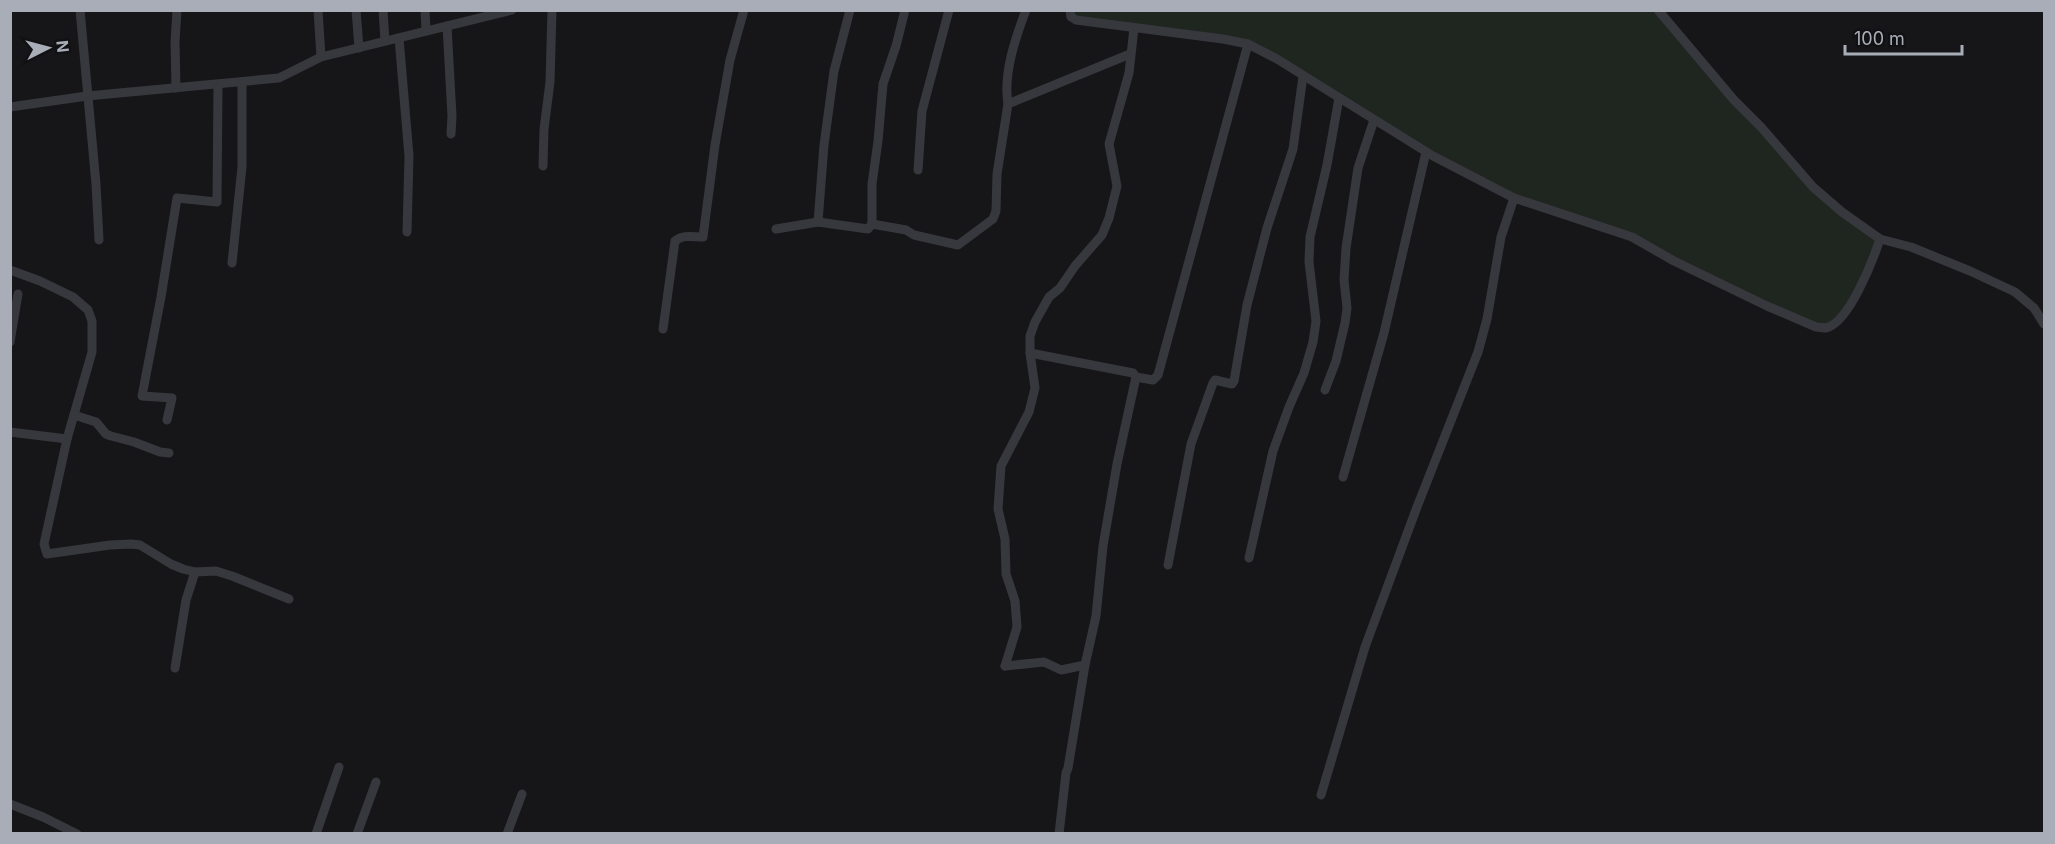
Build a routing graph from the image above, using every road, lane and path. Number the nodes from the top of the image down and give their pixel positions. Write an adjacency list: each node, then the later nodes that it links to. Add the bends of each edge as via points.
1 (80, 10): 29 (street)
2 (177, 10): 28 (street)
3 (318, 10): 24 (street)
4 (357, 10): 22 (street)
5 (383, 10): 20 (street)
6 (425, 10): 18 (street)
7 (512, 10): 16 (street)
8 (552, 10): 36 (street)
9 (744, 10): 49 (street, via 730,60 703,237 679,237 675,242)
10 (850, 10): 39 (street, via 834,71)
11 (905, 10): 40 (street, via 883,84 872,184)
12 (949, 10): 37 (street, via 922,111)
13 (1026, 10): 31 (street, via 1006,83)
14 (1070, 10): 17 (street, via 1076,20)
15 (1658, 10): 44 (street, via 1813,187)
16 (447, 26): 18 (street); 34 (street)
17 (1134, 28): 21 (street); 23 (street)
18 (426, 31): 19 (street)
19 (399, 38): 20 (street); 42 (street, via 409,156)
20 (385, 41): 22 (street)
21 (1248, 44): 25 (street); 52 (street, via 1162,365 1153,380)
22 (359, 48): 24 (street)
23 (1130, 54): 31 (street); 51 (street, via 1129,73 1109,144 1117,186 1109,218 1102,235 1049,297 1030,336)
24 (321, 57): 26 (street, via 279,78)
25 (1303, 76): 30 (street); 61 (street, via 1293,149 1247,305 1234,381 1213,383 1191,444)
26 (243, 82): 27 (street); 45 (street, via 242,167)
27 (218, 85): 28 (street); 55 (street, via 217,202 177,198 142,396 172,398)
28 (176, 88): 29 (street)
29 (87, 96): 32 (street); 43 (street)
30 (1339, 99): 33 (street); 60 (street, via 1310,237 1316,321 1313,342 1273,452)
31 (1008, 105): 40 (street, via 997,174 996,211 990,222 958,245)
32 (10, 106)
33 (1374, 120): 35 (street); 53 (street, via 1358,168 1346,248 1345,323)
34 (451, 134)
35 (1426, 152): 38 (street); 59 (street, via 1384,333)
36 (543, 166)
37 (918, 170)
38 (1514, 198): 44 (street, via 1632,237 1674,261 1816,327 1825,328 1836,322 1851,304); 69 (street, via 1501,237 1478,352 1365,646)
39 (818, 222): 40 (street, via 868,229); 41 (street)
40 (872, 224)
41 (776, 229)
42 (407, 232)
43 (99, 240)
44 (1880, 240): 48 (street, via 1911,247 2014,292 2034,308)
45 (232, 263)
46 (10, 270): 54 (street, via 73,297 88,310 92,352)
47 (18, 294): 50 (street)
48 (2044, 324)
49 (663, 329)
50 (10, 342)
51 (1030, 353): 52 (street, via 1132,373); 64 (street, via 1035,388 1029,412 1005,455 999,477 998,509 1017,627 1005,666 1044,662 1061,670)
52 (1136, 377): 64 (street, via 1117,464 1096,616)
53 (1325, 390)
54 (74, 415): 57 (street); 58 (street, via 96,422 106,434)
55 (167, 420)
56 (10, 432): 57 (street)
57 (66, 440): 62 (street, via 44,543 46,554 140,545 177,567)
58 (169, 453)
59 (1343, 477)
60 (1249, 558)
61 (1167, 565)
62 (195, 572): 63 (street, via 216,571); 65 (street, via 186,600)
63 (289, 599)
64 (1085, 665): 75 (street)
65 (175, 668)
66 (339, 767): 72 (street)
67 (376, 782): 73 (street)
68 (522, 794): 74 (street)
69 (1321, 795)
70 (10, 804): 71 (street)
71 (77, 834)
72 (316, 834)
73 (357, 834)
74 (507, 834)
75 (1059, 834)

